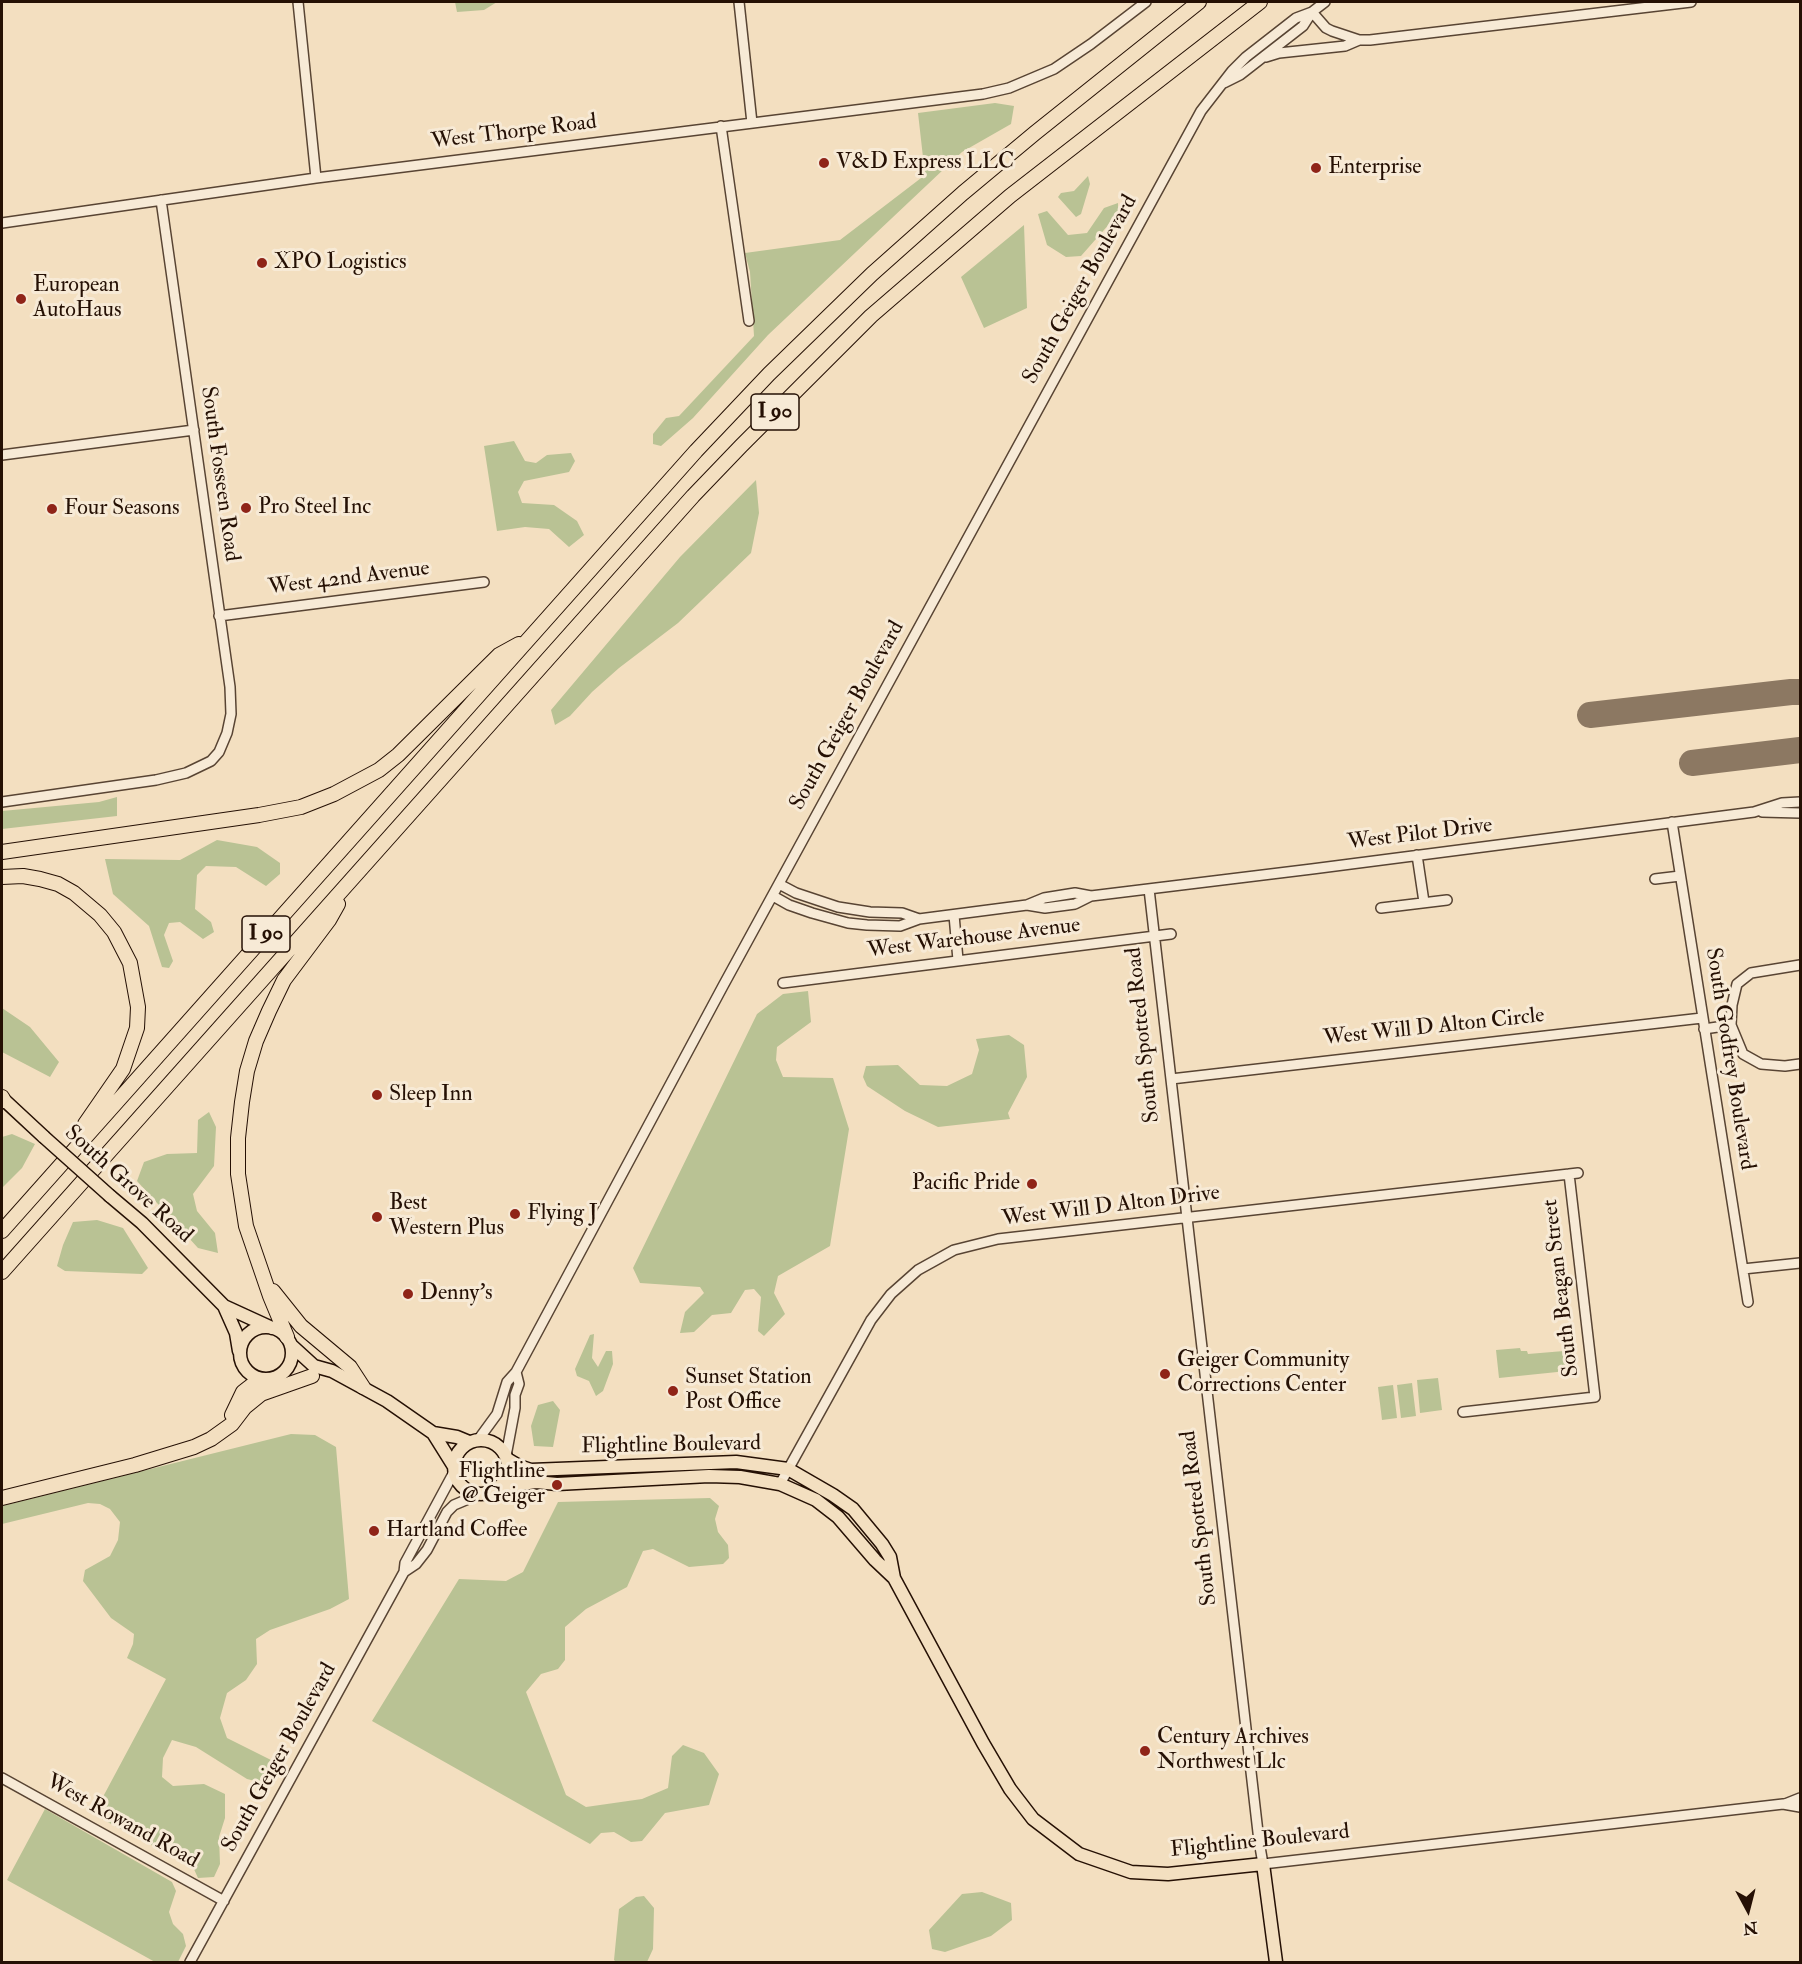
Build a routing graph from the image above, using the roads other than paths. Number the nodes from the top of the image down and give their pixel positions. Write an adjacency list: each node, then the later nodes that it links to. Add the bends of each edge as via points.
1 (298, 2): 16 (street)
2 (739, 2): 14 (street)
3 (1146, 2): 14 (street, West Thorpe Road, via 1054,69 1030,80 983,94)
4 (1199, 2): 24 (highway, I 90, via 1035,133 872,274 728,417)
5 (1260, 2): 35 (highway, I 90, via 1010,196 871,316 693,496)
6 (1324, 2): 9 (street, South Geiger Boulevard)
7 (1602, 2): 10 (street)
8 (1691, 2): 10 (street)
9 (1312, 12): 11 (street, via 1332,32); 12 (street, South Geiger Boulevard, via 1303,26); 13 (street, South Geiger Boulevard, via 1296,18 1250,54)
10 (1603, 12): 11 (street)
11 (1359, 40): 12 (street, via 1346,46 1279,53)
12 (1261, 59): 13 (street, South Geiger Boulevard)
13 (1222, 84): 36 (street, South Geiger Boulevard, via 1201,111)
14 (752, 123): 15 (street, West Thorpe Road)
15 (721, 126): 16 (street, West Thorpe Road); 19 (street)
16 (316, 178): 17 (street, West Thorpe Road)
17 (161, 200): 18 (street, West Thorpe Road); 20 (street, South Fosseen Road)
18 (2, 223)
19 (749, 321)
20 (194, 430): 21 (street); 23 (street, South Fosseen Road)
21 (2, 455)
22 (484, 582): 23 (street, West 42nd Avenue)
23 (219, 616): 25 (street, South Fosseen Road, via 231,701 229,724 219,752 211,761 170,777)
24 (531, 636): 30 (highway, via 499,655 380,770 334,794 301,807); 55 (highway, I 90)
25 (2, 802)
26 (1800, 802): 27 (street, West Pilot Drive)
27 (1754, 812): 28 (street, West Pilot Drive); 29 (street, West Pilot Drive)
28 (1800, 813)
29 (1672, 822): 31 (street, West Pilot Drive); 32 (street, South Godfrey Boulevard)
30 (2, 852)
31 (1417, 855): 37 (street, West Pilot Drive); 40 (street)
32 (1680, 876): 34 (street); 49 (street, South Godfrey Boulevard)
33 (2, 877): 55 (highway, via 40,879 74,893 114,932 130,963 138,1007 137,1028 123,1069 86,1124)
34 (1655, 879)
35 (349, 884): 61 (highway, I 90); 62 (highway, via 329,920 284,980 256,1041 248,1071 238,1138 238,1174 246,1226)
36 (779, 884): 38 (street, South Geiger Boulevard); 43 (street, West Pilot Drive, via 838,906)
37 (1149, 889): 42 (street, West Pilot Drive, via 1091,896 1075,893 1027,905); 45 (street, South Spotted Road)
38 (773, 896): 43 (street, West Pilot Drive, via 812,913 867,925 900,926); 68 (street, South Geiger Boulevard)
39 (1447, 900): 40 (street)
40 (1424, 902): 41 (street)
41 (1381, 908)
42 (954, 915): 43 (street, West Pilot Drive); 46 (street)
43 (919, 919)
44 (1171, 934): 45 (street, West Warehouse Avenue)
45 (1155, 936): 46 (street, West Warehouse Avenue); 53 (street, South Spotted Road)
46 (958, 960): 48 (street, West Warehouse Avenue)
47 (1800, 965): 50 (street, via 1751,972 1737,984)
48 (783, 983)
49 (1702, 1018): 51 (street, South Godfrey Boulevard); 53 (street, West Will D Alton Circle)
50 (1731, 1025): 51 (street); 52 (street, via 1743,1054 1761,1064)
51 (1704, 1029): 60 (street, South Godfrey Boulevard)
52 (1800, 1064)
53 (1171, 1078): 57 (street, South Spotted Road)
54 (2, 1099): 64 (main road, South Grove Road, bridge, via 142,1223)
55 (76, 1149): 58 (highway, I 90)
56 (1573, 1173): 57 (street, West Will D Alton Drive); 74 (street, South Beagan Street, via 1594,1397)
57 (1186, 1217): 80 (street, West Will D Alton Drive, via 998,1239 954,1250 918,1270 891,1294 871,1320); 91 (street, South Spotted Road)
58 (2, 1231)
59 (1800, 1263): 60 (street)
60 (1743, 1269): 63 (street, South Godfrey Boulevard)
61 (2, 1272)
62 (262, 1274): 66 (highway); 73 (highway, via 289,1313 350,1367)
63 (1748, 1302)
64 (224, 1306): 65 (main road, South Grove Road); 67 (main road, South Grove Road)
65 (272, 1328): 66 (main road); 67 (main road, via 254,1330)
66 (289, 1341): 69 (main road, via 291,1363); 72 (main road, via 314,1365)
67 (239, 1351): 71 (main road, via 243,1367)
68 (516, 1372): 77 (street, South Geiger Boulevard, via 507,1382 497,1414); 78 (street, South Geiger Boulevard, via 519,1384)
69 (280, 1376): 70 (main road); 71 (main road)
70 (312, 1376): 72 (main road); 75 (highway, via 261,1394)
71 (263, 1380): 75 (highway, via 243,1392)
72 (350, 1380): 73 (main road)
73 (363, 1387): 76 (main road)
74 (1462, 1412)
75 (221, 1431): 84 (highway, via 194,1447)
76 (433, 1433): 77 (main road); 79 (main road)
77 (473, 1441): 78 (main road, via 495,1443); 79 (main road, via 461,1448)
78 (507, 1457): 80 (main road, Flightline Boulevard, via 531,1470 736,1461); 82 (main road, via 508,1473)
79 (453, 1468): 83 (main road, via 465,1490); 85 (street, South Geiger Boulevard)
80 (788, 1469): 81 (street, West Will D Alton Drive); 86 (main road, Flightline Boulevard, via 858,1515 890,1557)
81 (780, 1484): 82 (main road, Flightline Boulevard, via 710,1476 536,1482); 86 (main road, Flightline Boulevard, via 816,1500 838,1516)
82 (499, 1488): 83 (main road)
83 (480, 1494): 85 (street, South Geiger Boulevard, via 447,1512 427,1550)
84 (2, 1498)
85 (404, 1572): 92 (street, South Geiger Boulevard)
86 (894, 1578): 91 (main road, Flightline Boulevard, via 1010,1788 1033,1819 1059,1840 1079,1854 1131,1872 1168,1874)
87 (2, 1778): 92 (street, West Rowand Road)
88 (1800, 1798): 89 (street, Flightline Boulevard)
89 (1783, 1804): 90 (street, Flightline Boulevard); 91 (street, Flightline Boulevard)
90 (1800, 1807)
91 (1263, 1864): 94 (main road, South Spotted Road)
92 (224, 1901): 93 (street, South Geiger Boulevard)
93 (190, 1962)
94 (1276, 1962)

